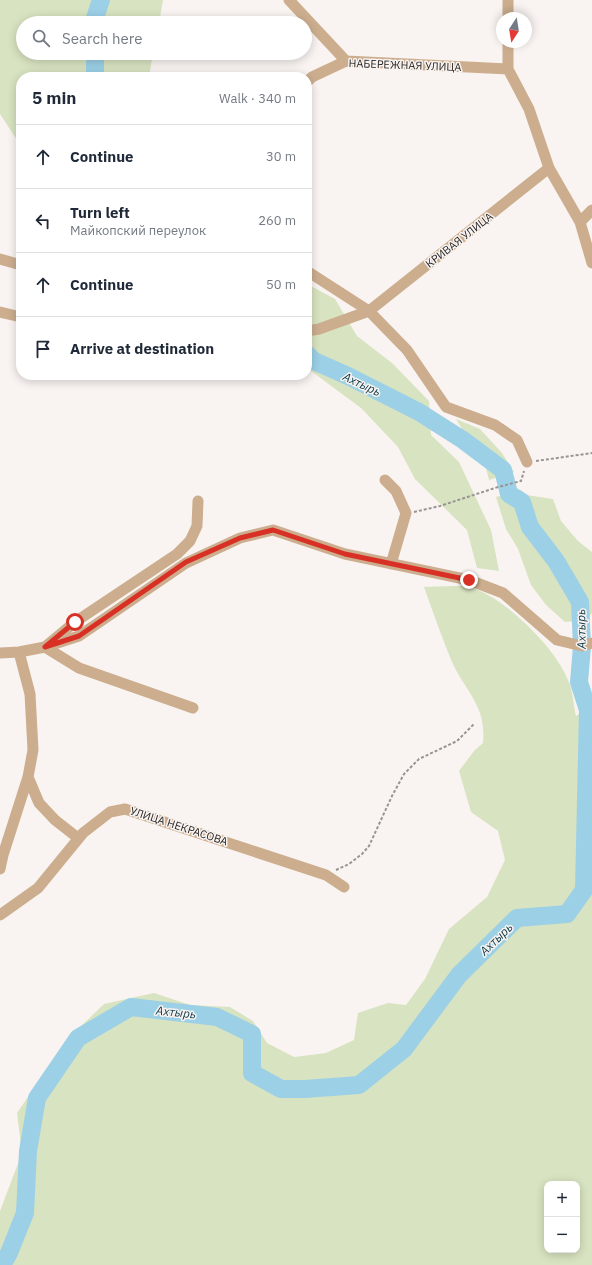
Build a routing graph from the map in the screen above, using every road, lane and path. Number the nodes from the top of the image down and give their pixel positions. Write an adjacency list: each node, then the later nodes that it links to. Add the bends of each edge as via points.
1 (289, 0): 4 (street)
2 (508, 0): 3 (street)
3 (508, 12)
4 (304, 16)
5 (312, 25): 7 (street)
6 (508, 48): 8 (street)
7 (346, 61): 8 (street, НАБЕРЕЖНАЯ УЛИЦА); 9 (street, НАБЕРЕЖНАЯ УЛИЦА)
8 (508, 68): 10 (street, via 529,109)
9 (312, 77)
10 (550, 168): 12 (street); 17 (street, КРИВАЯ УЛИЦА)
11 (592, 210): 12 (street)
12 (580, 222): 14 (street)
13 (0, 259): 15 (street)
14 (592, 263)
15 (16, 264)
16 (312, 274): 17 (street)
17 (369, 311): 20 (street, КРИВАЯ УЛИЦА); 22 (street, via 407,350 446,407 495,425 518,440)
18 (0, 312): 19 (street)
19 (16, 316)
20 (312, 330)
21 (592, 453): 22 (path)
22 (527, 462): 25 (path, via 521,481 498,486 440,506)
23 (385, 480): 25 (street, via 396,490)
24 (198, 501): 28 (street, via 197,526 190,542 177,554 75,622)
25 (406, 513): 26 (street)
26 (391, 564): 27 (street, via 469,580 503,593 557,640 582,646); 28 (street, via 345,554 273,530 240,538 186,562 79,636)
27 (592, 643)
28 (45, 647): 29 (street); 31 (street, via 79,668)
29 (19, 652): 30 (street); 33 (street, via 30,694 33,750)
30 (0, 653)
31 (193, 708)
32 (474, 724): 36 (path, via 458,741 419,759 404,774 369,846 349,864)
33 (28, 777): 34 (street, via 39,803); 35 (street)
34 (78, 838): 36 (street, УЛИЦА НЕКРАСОВА, via 110,812 125,809); 38 (street, УЛИЦА НЕКРАСОВА, via 38,888)
35 (0, 869)
36 (326, 875): 37 (street, УЛИЦА НЕКРАСОВА)
37 (344, 887)
38 (0, 915)

